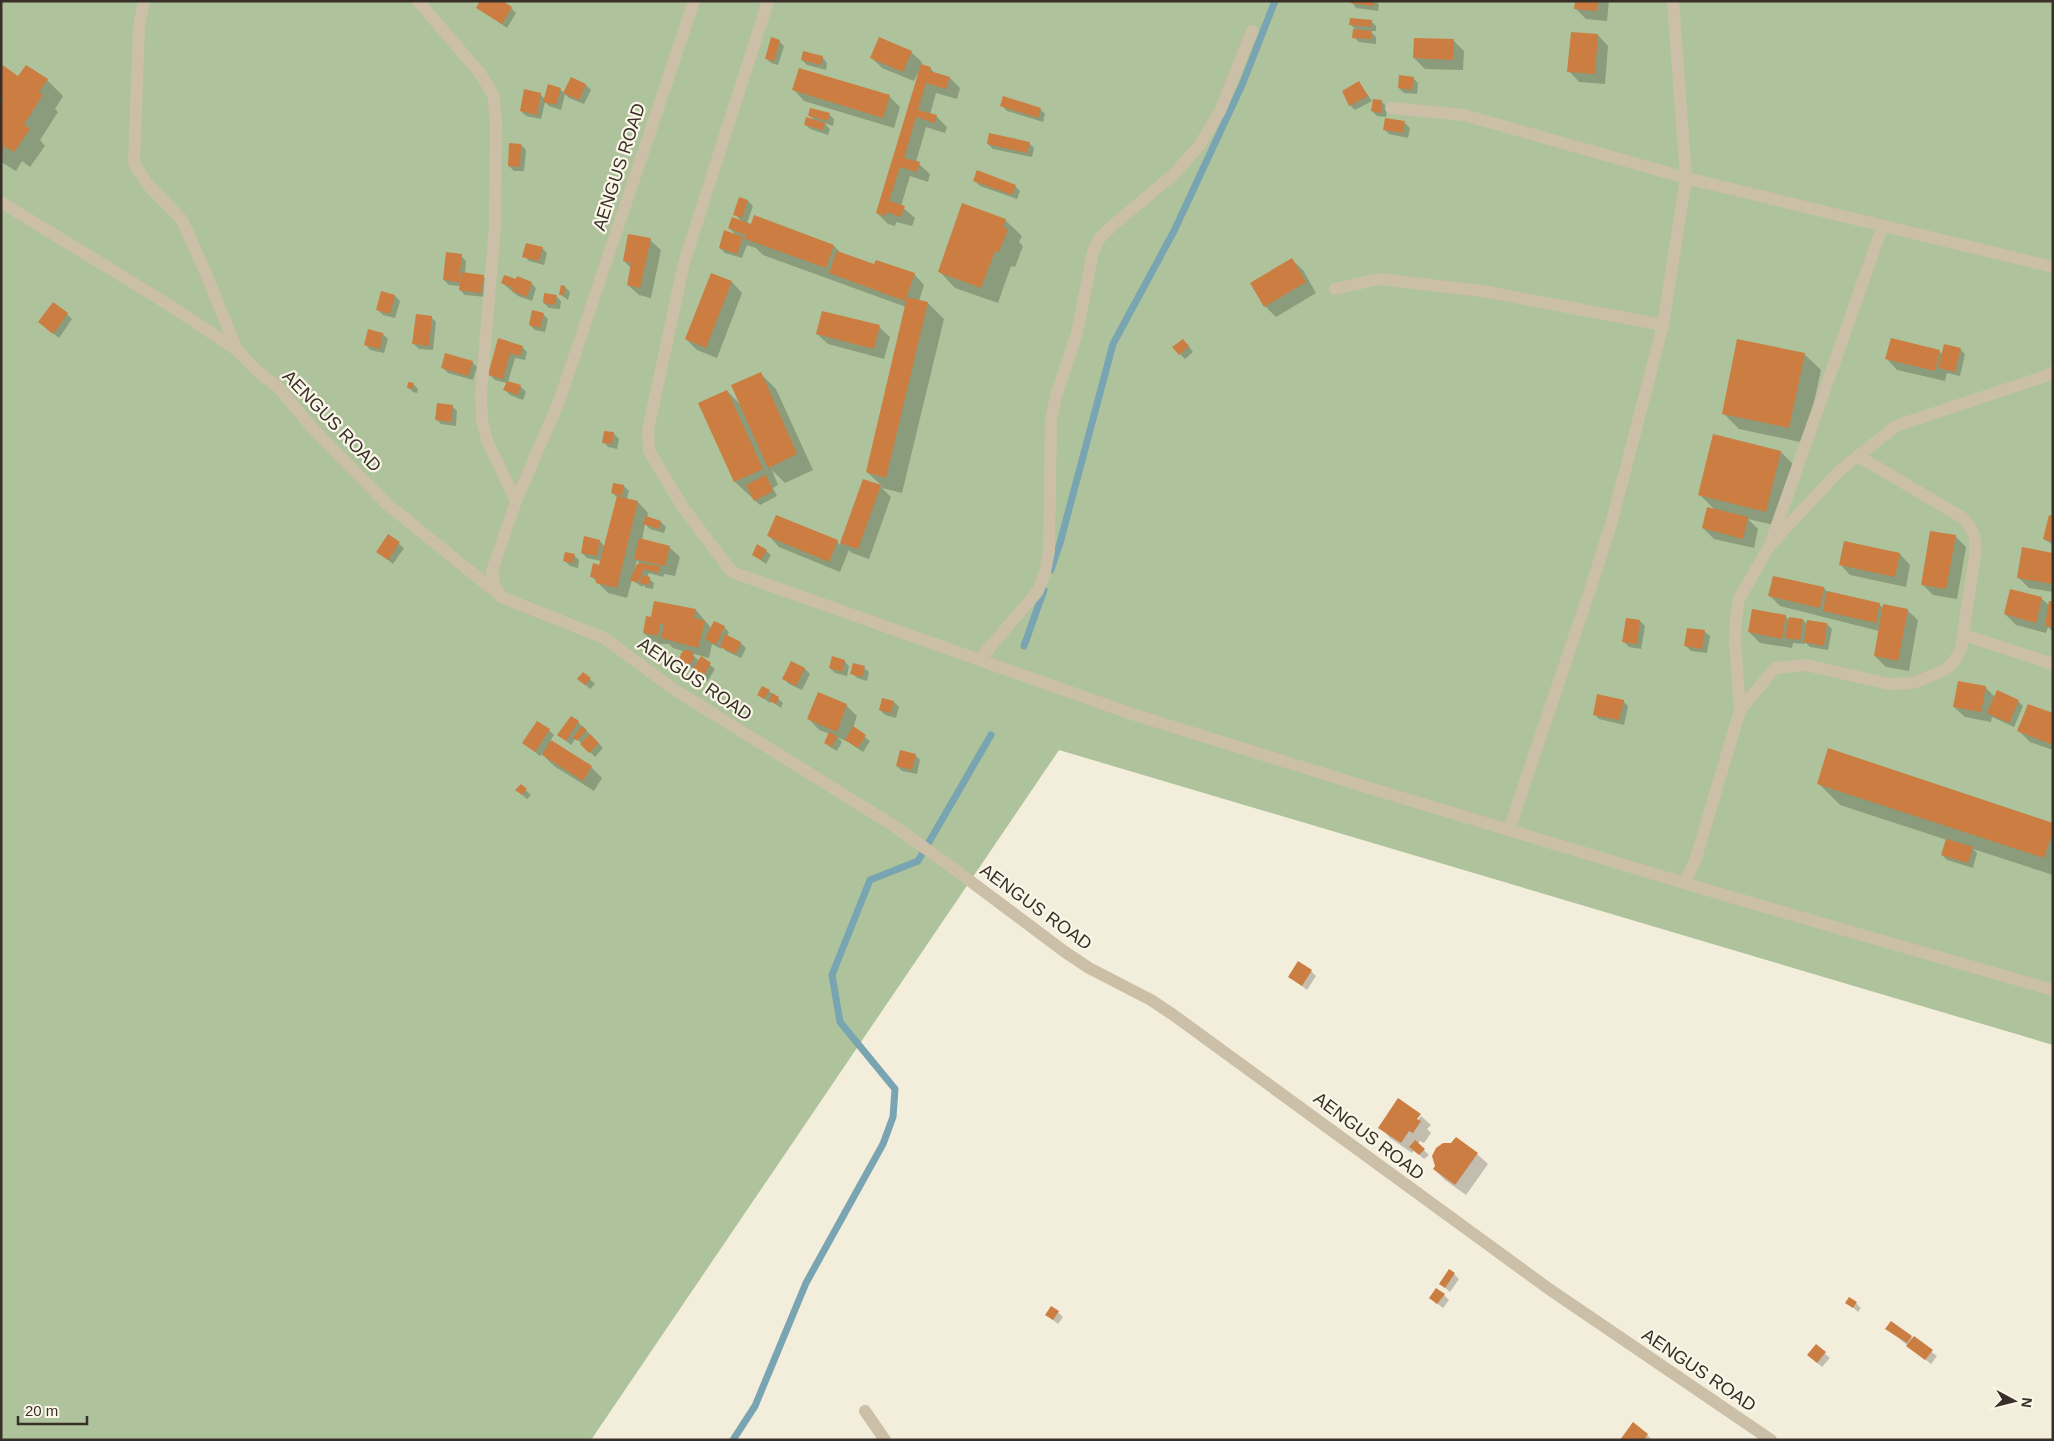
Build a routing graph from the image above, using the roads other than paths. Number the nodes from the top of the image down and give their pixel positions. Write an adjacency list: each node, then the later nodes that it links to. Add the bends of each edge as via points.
1 (144, 1): 14 (street, via 139,26 134,163 148,185 182,220)
2 (418, 1): 17 (street, via 479,72 493,94 496,122 495,226 482,420 488,443)
3 (694, 1): 17 (street, AENGUS ROAD, via 560,399)
4 (768, 1): 21 (street, via 684,263 648,430 649,451 682,506 732,572)
5 (1674, 1): 8 (street)
6 (1252, 31): 21 (street, via 1220,111 1199,146 1174,174 1099,239 1051,420 1049,551 1045,572 1038,591)
7 (1391, 108): 8 (street, via 1464,116)
8 (1686, 178): 10 (street); 13 (street)
9 (1, 202): 14 (street, AENGUS ROAD)
10 (1883, 225): 11 (street); 18 (street)
11 (2053, 267)
12 (1335, 289): 13 (street, via 1378,279 1482,291)
13 (1663, 325): 24 (street, via 1598,566)
14 (237, 350): 19 (street, AENGUS ROAD, via 278,387 313,429 387,504)
15 (2053, 372): 16 (street, via 1896,426)
16 (1858, 456): 18 (street, via 1839,471); 20 (street, via 1963,518 1973,529 1976,555)
17 (516, 501): 19 (street, AENGUS ROAD, via 492,571)
18 (1770, 545): 23 (street, via 1739,599 1735,642)
19 (501, 597): 29 (street, AENGUS ROAD, via 604,638 675,690 891,824 1065,952 1172,1014 1549,1289)
20 (1964, 635): 22 (street); 23 (street, via 1954,662 1932,677 1913,683 1889,684 1806,666 1775,668)
21 (979, 660): 24 (street, via 1132,714)
22 (2053, 664)
23 (1740, 710): 25 (street, via 1696,858)
24 (1508, 830): 25 (street)
25 (1685, 883): 26 (street)
26 (2053, 990)
27 (866, 1411): 28 (street)
28 (885, 1440)
29 (1771, 1440)

